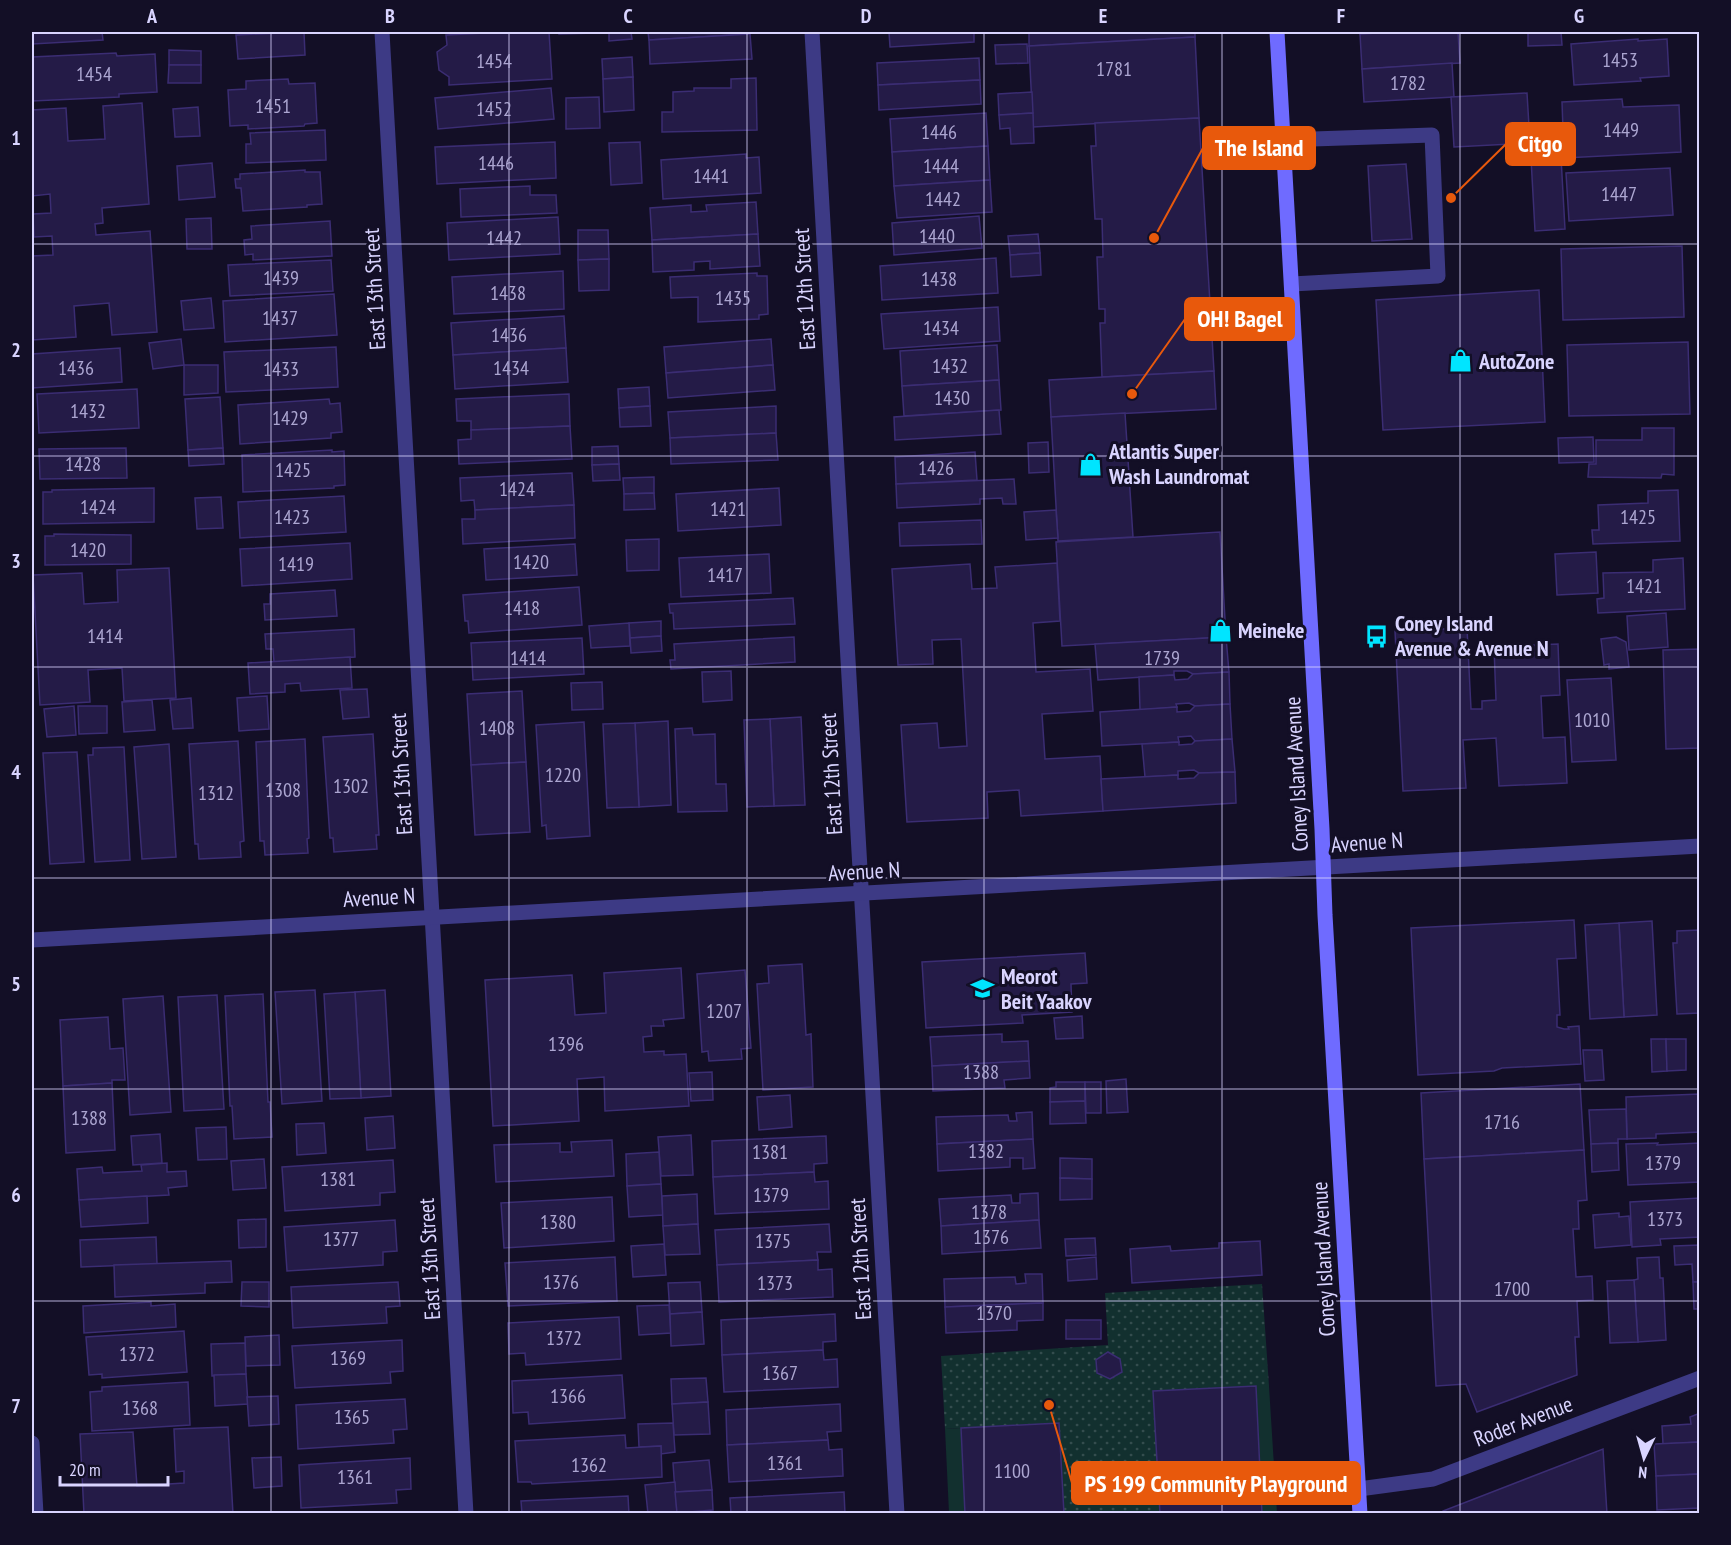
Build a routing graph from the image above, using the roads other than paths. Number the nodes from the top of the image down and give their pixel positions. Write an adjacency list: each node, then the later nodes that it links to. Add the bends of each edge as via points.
1 (382, 32): 9 (street, East 13th Street)
2 (812, 32): 8 (street, East 12th Street)
3 (1277, 32): 4 (main road, Coney Island Avenue)
4 (1283, 140): 5 (main road, Coney Island Avenue); 5 (street, via 1432,135 1438,276)
5 (1292, 284): 7 (main road, Coney Island Avenue)
6 (1700, 846): 7 (street, Avenue N)
7 (1324, 867): 8 (street, Avenue N); 13 (main road, Coney Island Avenue)
8 (862, 893): 9 (street, Avenue N); 16 (street, East 12th Street)
9 (431, 916): 10 (street, Avenue N); 15 (street, East 13th Street)
10 (32, 940)
11 (1700, 1378): 13 (street, Roder Avenue, via 1433,1479)
12 (32, 1443): 14 (street)
13 (1359, 1489): 17 (main road, Coney Island Avenue)
14 (36, 1514)
15 (466, 1514)
16 (897, 1514)
17 (1360, 1514)

